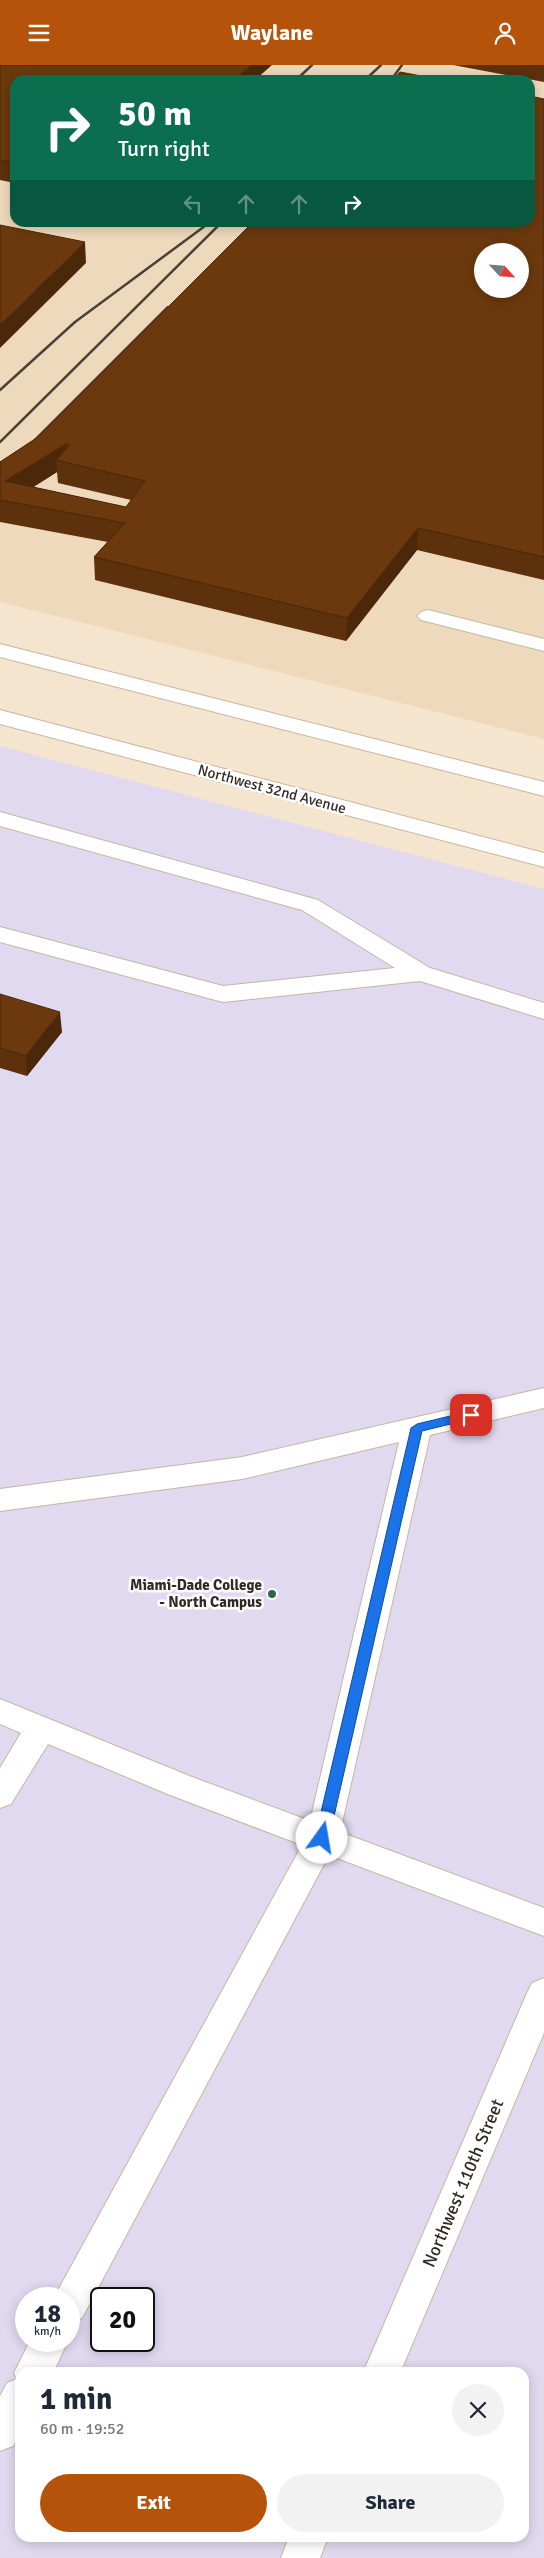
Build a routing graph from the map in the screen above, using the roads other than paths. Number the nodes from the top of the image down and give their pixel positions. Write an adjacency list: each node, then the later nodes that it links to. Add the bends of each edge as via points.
1 (428, 616): 2 (main road)
2 (544, 645)
3 (0, 650): 5 (main road)
4 (0, 717): 7 (main road, Northwest 32nd Avenue)
5 (544, 789)
6 (0, 819): 9 (main road, via 310,905)
7 (544, 861)
8 (0, 934): 9 (main road, via 223,994)
9 (421, 973): 10 (main road)
10 (544, 1011)
11 (544, 1398): 12 (main road)
12 (417, 1428): 13 (main road, via 242,1468); 17 (main road)
13 (0, 1500)
14 (0, 1711): 15 (main road)
15 (41, 1728): 16 (main road); 17 (main road, via 182,1786)
16 (0, 1795)
17 (322, 1838): 18 (main road); 20 (main road)
18 (544, 1921)
19 (544, 1993): 23 (main road, Northwest 110th Street)
20 (79, 2287)
21 (44, 2352): 22 (main road)
22 (36, 2367)
23 (385, 2367)
24 (15, 2405): 25 (main road)
25 (0, 2433)
26 (307, 2542): 27 (main road)
27 (300, 2558)

